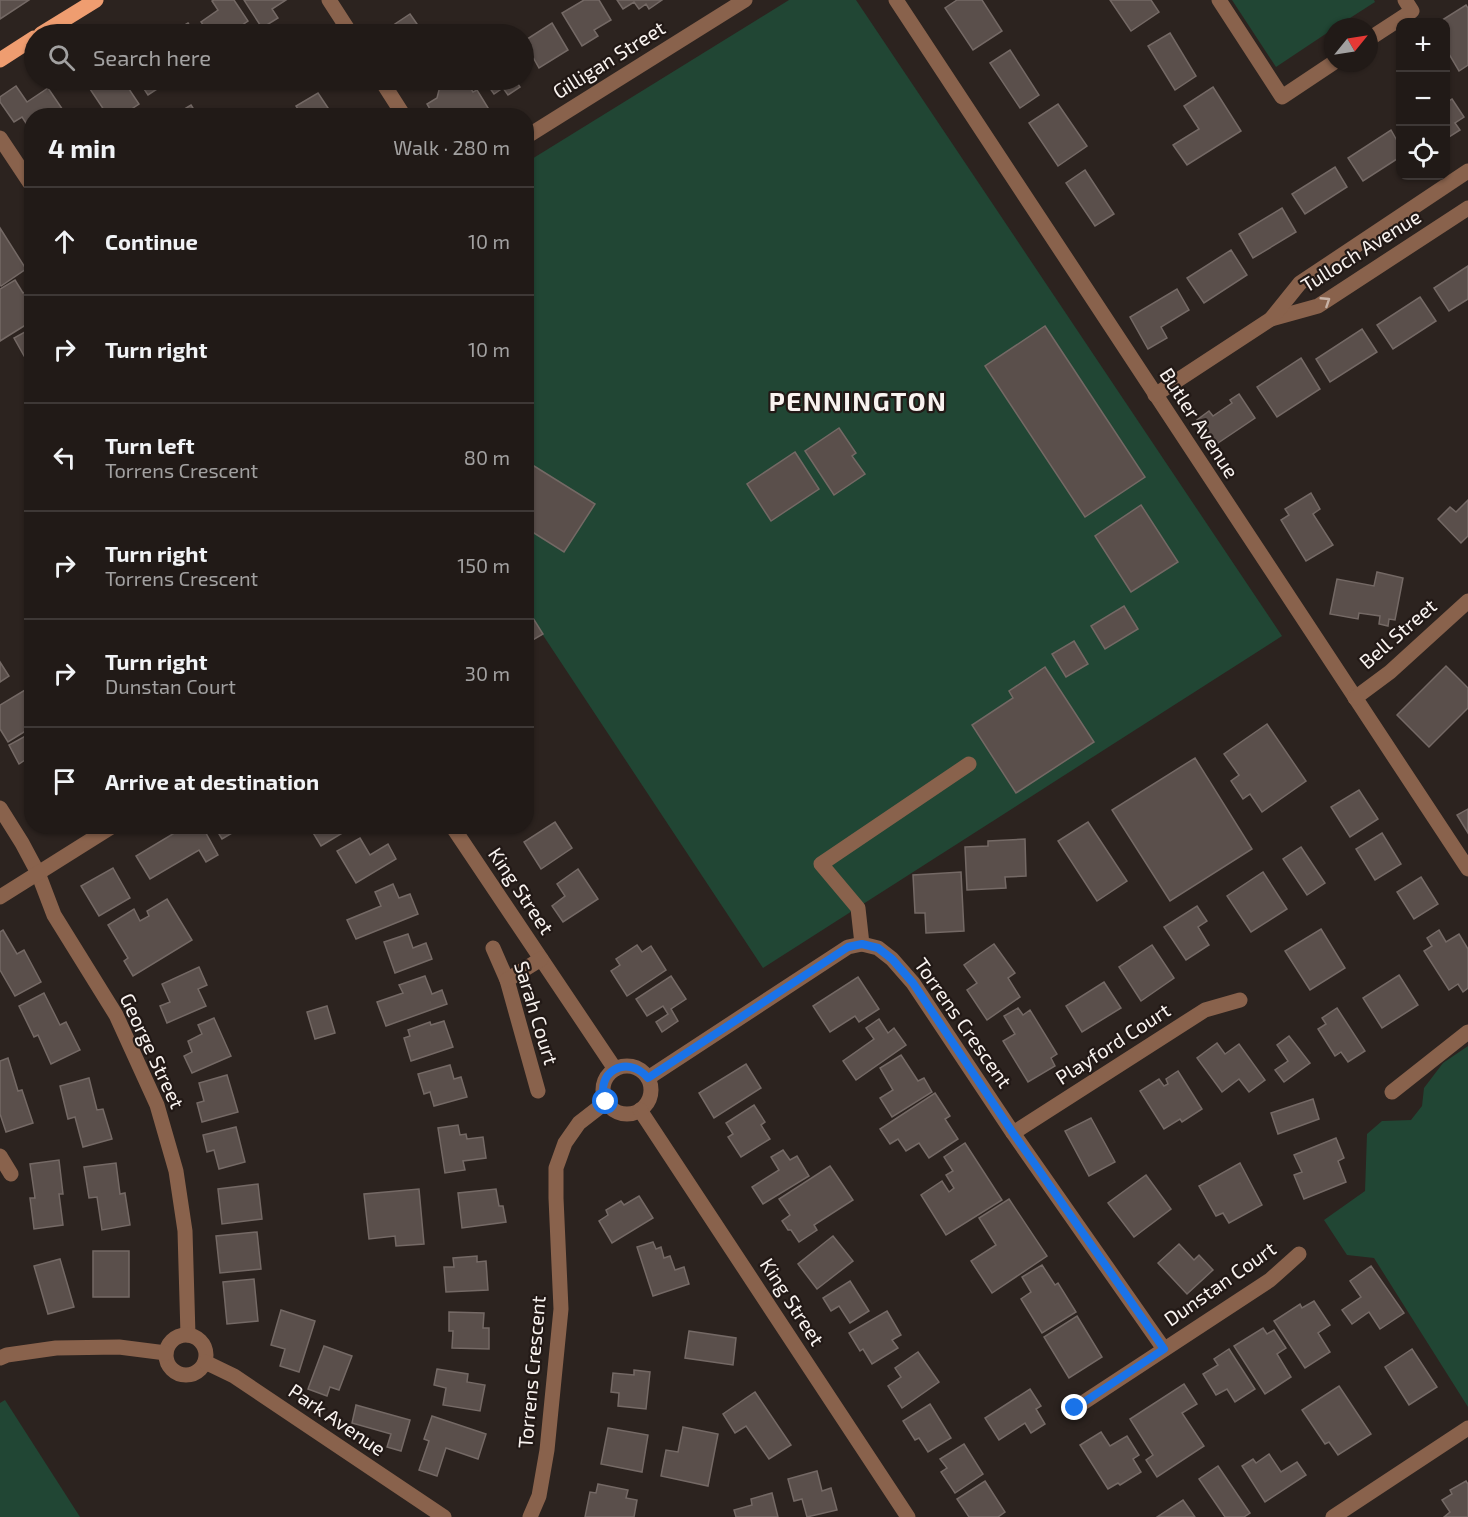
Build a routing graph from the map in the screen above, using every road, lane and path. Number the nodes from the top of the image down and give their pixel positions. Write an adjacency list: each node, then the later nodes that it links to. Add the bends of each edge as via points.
1 (96, 0): 7 (main road)
2 (329, 0): 8 (street)
3 (745, 0): 15 (street, Gilligan Street)
4 (896, 0): 21 (street, Butler Avenue)
5 (1219, 0): 12 (street, via 1282,97)
6 (1405, 0): 9 (street, via 1412,11)
7 (57, 24)
8 (345, 24)
9 (1378, 33)
10 (24, 44): 11 (main road)
11 (0, 60)
12 (1324, 69)
13 (387, 90): 14 (street)
14 (399, 108)
15 (534, 132)
16 (0, 138): 18 (street)
17 (1468, 171): 20 (street, Tulloch Avenue, via 1300,283)
18 (24, 174)
19 (1468, 208): 20 (street, Tulloch Avenue, one-way to 19, via 1318,306)
20 (1271, 319): 21 (street, Tulloch Avenue)
21 (1155, 395): 23 (street, Butler Avenue)
22 (1468, 601): 23 (street, Bell Street, via 1390,672)
23 (1355, 698): 28 (street, Butler Avenue)
24 (969, 764): 31 (street, via 821,864 858,908)
25 (0, 808): 29 (street, George Street)
26 (100, 834): 29 (street)
27 (457, 834): 33 (street, King Street)
28 (1468, 869)
29 (38, 873): 30 (street); 47 (street, George Street, via 54,915 116,1015 157,1105 176,1171 185,1231)
30 (0, 897)
31 (862, 944): 38 (street, via 848,947); 43 (street, Torrens Crescent, via 885,953 913,983)
32 (493, 948): 34 (street, Sarah Court)
33 (541, 959): 34 (street); 37 (street, King Street)
34 (507, 980): 39 (street, Sarah Court)
35 (1240, 1000): 43 (street, Playford Court, via 1205,1010)
36 (1468, 1032): 40 (street)
37 (615, 1069): 38 (street, via 637,1068); 41 (street, via 602,1087)
38 (648, 1078): 42 (street, via 650,1097)
39 (538, 1091)
40 (1392, 1092)
41 (606, 1102): 42 (street, via 622,1114); 55 (street, Torrens Crescent, via 579,1123 565,1143 556,1168 561,1309 547,1450 539,1496)
42 (640, 1110): 56 (street, King Street)
43 (1013, 1133): 48 (street, Torrens Crescent)
44 (0, 1156): 45 (street)
45 (11, 1174)
46 (1299, 1254): 48 (street, Dunstan Court, via 1270,1280)
47 (188, 1335): 49 (street, via 171,1341); 51 (street, via 204,1346)
48 (1164, 1349): 52 (street, Dunstan Court)
49 (166, 1353): 50 (street, via 119,1347 67,1348); 51 (street, via 169,1366 180,1374 196,1373)
50 (0, 1358)
51 (205, 1362): 54 (street, Park Avenue, via 234,1376)
52 (1075, 1408)
53 (1468, 1428): 57 (street)
54 (444, 1517)
55 (530, 1517)
56 (908, 1517)
57 (1333, 1517)

